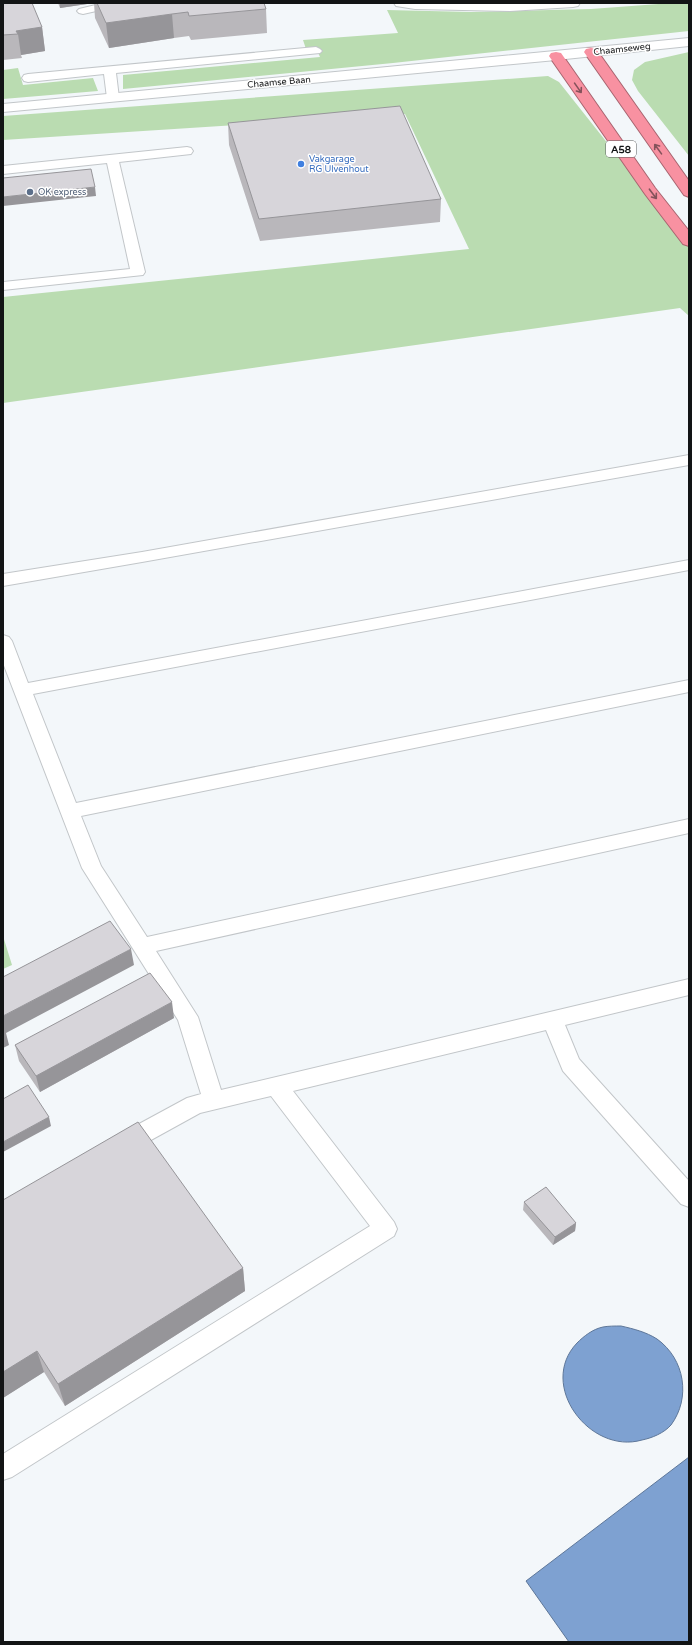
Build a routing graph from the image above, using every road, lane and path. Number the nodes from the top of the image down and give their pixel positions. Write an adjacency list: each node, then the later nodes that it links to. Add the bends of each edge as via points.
1 (119, 3): 4 (lane)
2 (401, 3): 3 (main road, via 510,7)
3 (573, 3)
4 (83, 11)
5 (689, 42): 7 (main road, Chaamseweg)
6 (316, 51): 9 (lane)
7 (591, 52): 8 (main road, Chaamseweg); 16 (highway, A58, one-way to 7)
8 (556, 56): 11 (main road, Chaamse Baan); 17 (highway, A58, one-way to 17, via 650,191)
9 (110, 71): 10 (lane); 11 (lane)
10 (28, 78)
11 (113, 98): 12 (main road, Chaamse Baan)
12 (3, 108)
13 (187, 151): 14 (lane)
14 (112, 159): 15 (lane); 18 (lane, via 138,272)
15 (3, 170)
16 (689, 192)
17 (689, 241)
18 (3, 286)
19 (689, 460): 21 (lane)
20 (689, 565): 24 (lane)
21 (3, 580)
22 (3, 641): 24 (lane)
23 (689, 686): 25 (lane)
24 (22, 690): 25 (lane)
25 (70, 811): 27 (lane, via 92,868)
26 (689, 826): 27 (lane)
27 (142, 946): 31 (lane, via 188,1017)
28 (689, 987): 29 (lane)
29 (552, 1020): 30 (lane); 33 (lane, via 571,1066)
30 (276, 1086): 31 (lane); 34 (lane, via 386,1228)
31 (214, 1100): 32 (lane, via 195,1105)
32 (106, 1154)
33 (685, 1186)
34 (3, 1468)

